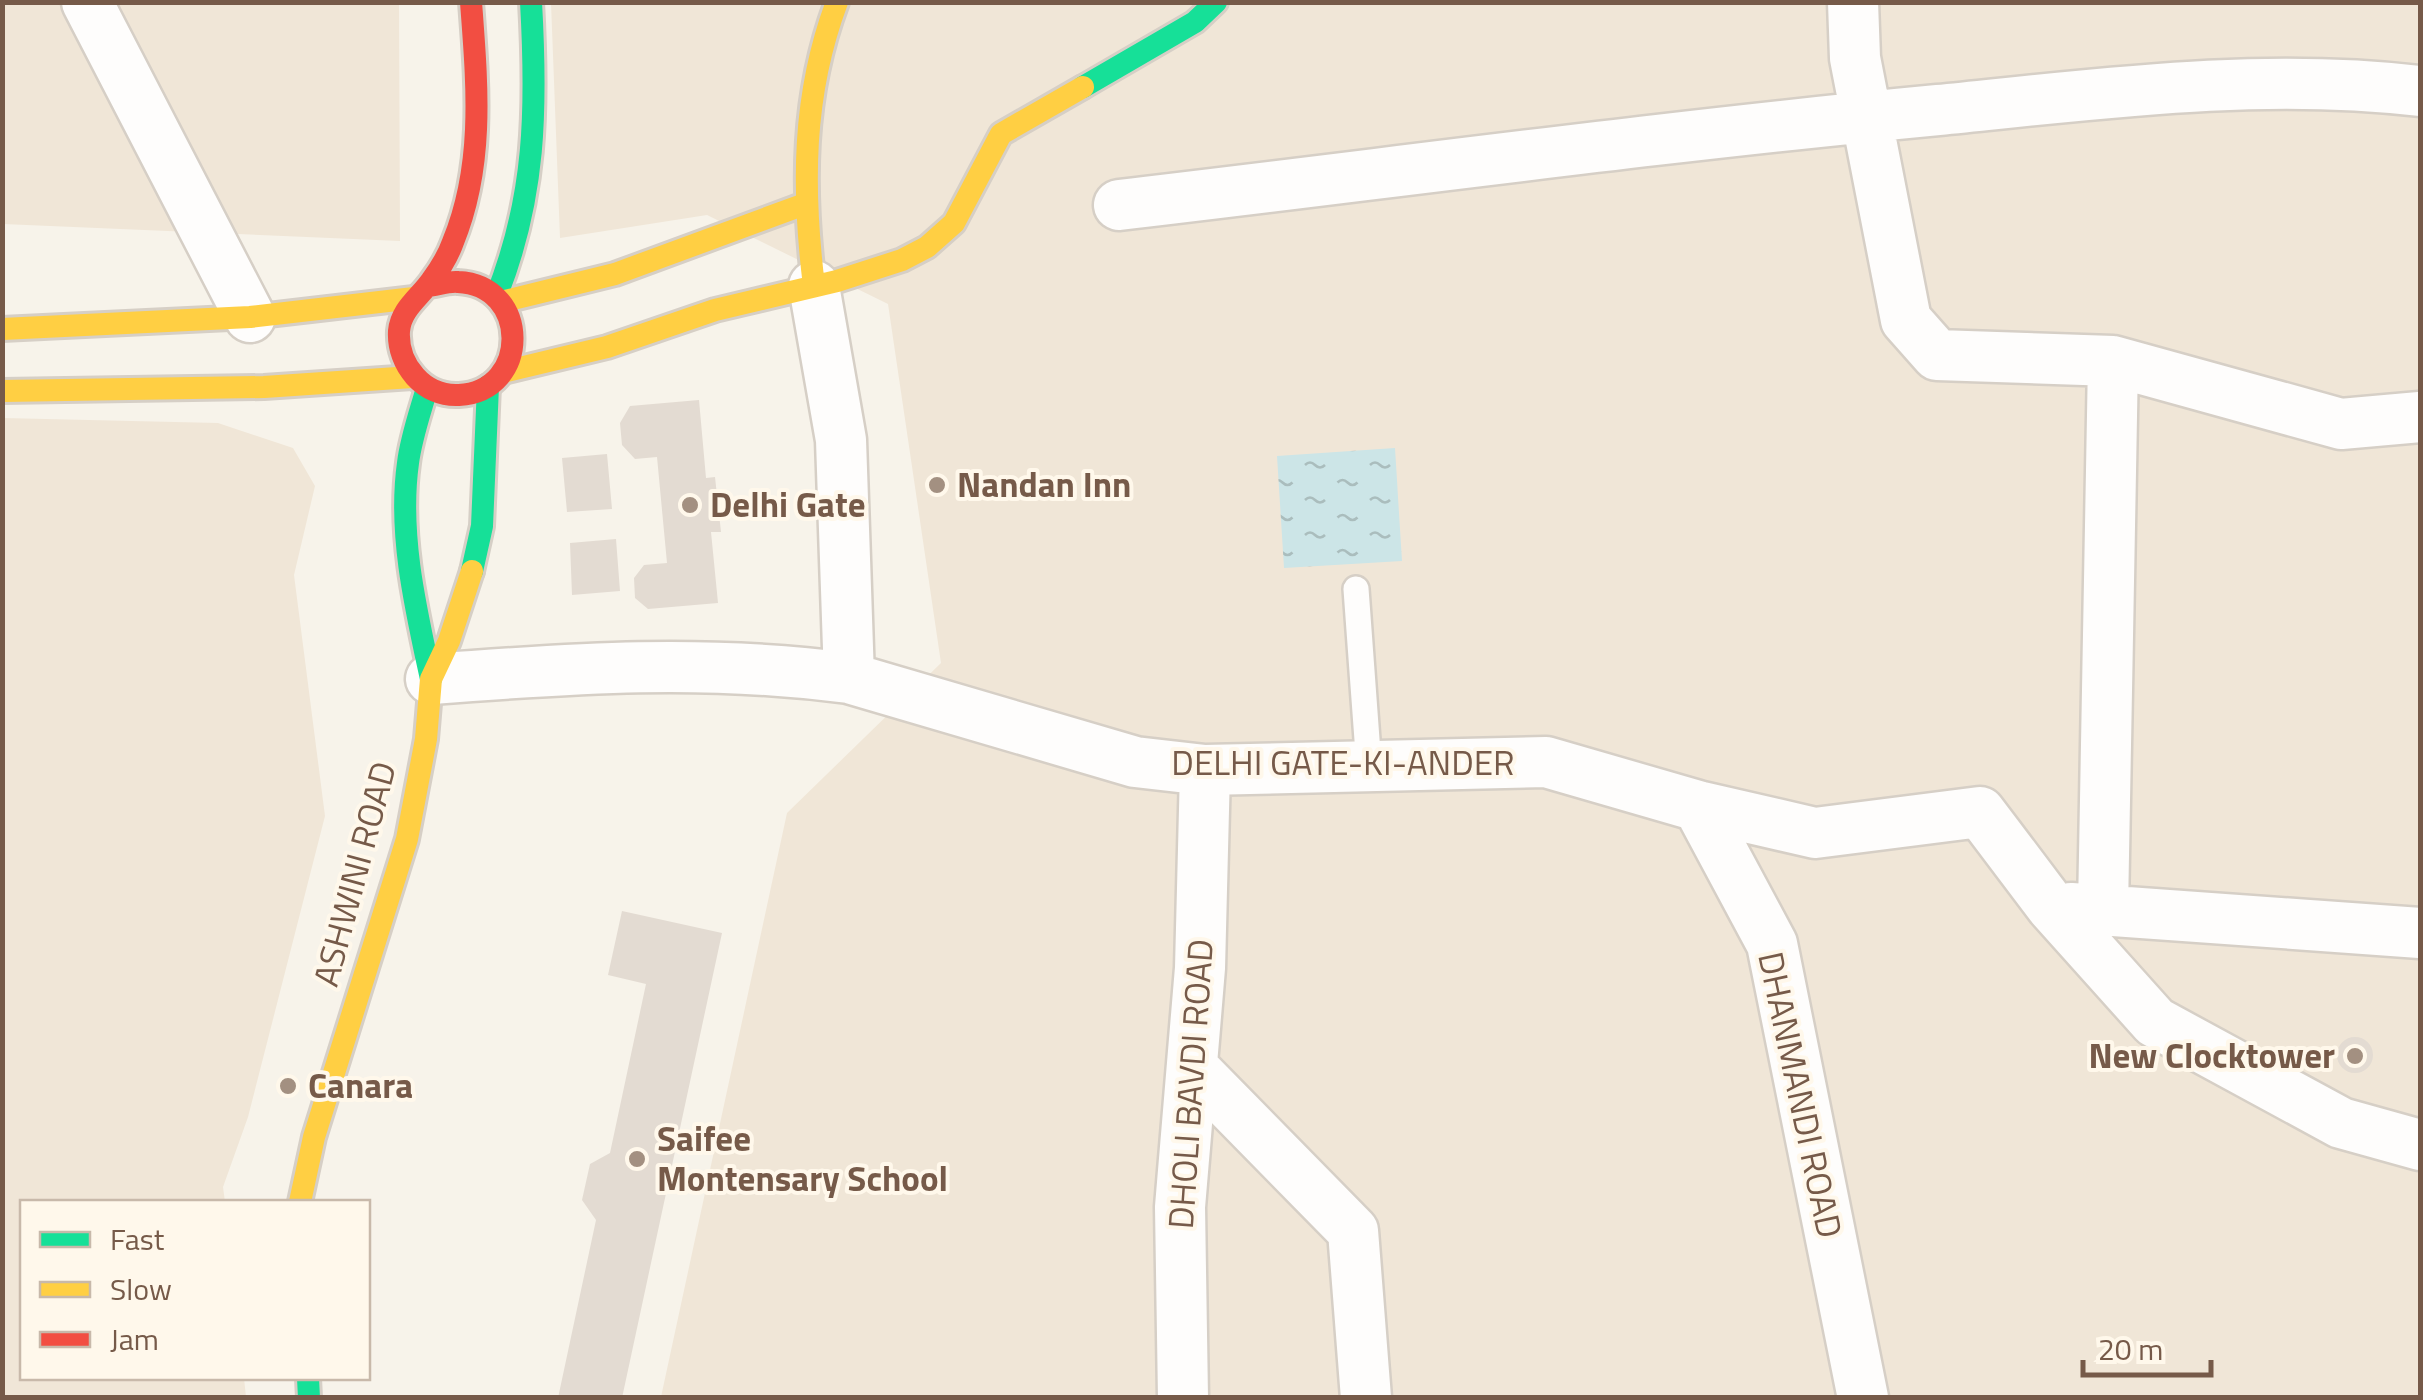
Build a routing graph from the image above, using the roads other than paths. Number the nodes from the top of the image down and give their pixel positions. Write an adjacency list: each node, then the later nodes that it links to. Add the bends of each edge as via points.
1 (87, 2): 14 (street)
2 (471, 2): 12 (main road, via 476,170 451,248)
3 (531, 2): 13 (main road, via 531,185)
4 (1216, 2): 11 (main road, via 1195,22 1002,134 946,233 924,250)
5 (1853, 2): 8 (street, via 1854,58)
6 (835, 3): 9 (main road, via 812,90)
7 (2420, 90): 8 (street, via 2194,85)
8 (1867, 117): 10 (street); 16 (street, via 1906,320 1937,355)
9 (805, 204): 11 (main road); 13 (main road, via 615,274)
10 (1119, 205)
11 (814, 286): 17 (main road); 22 (street, via 842,440)
12 (421, 292): 13 (main road, via 464,280); 14 (main road); 18 (main road, via 399,329 399,346)
13 (499, 299): 17 (main road, via 514,341)
14 (250, 318): 15 (main road)
15 (2, 329)
16 (2113, 361): 20 (street, via 2341,424); 28 (street)
17 (496, 379): 18 (main road, via 458,396); 23 (main road, ASHWINI ROAD, via 482,526 469,584)
18 (420, 383): 19 (main road); 23 (main road, via 407,467 408,536)
19 (2, 390)
20 (2420, 417)
21 (1356, 589): 24 (lane)
22 (849, 678): 23 (street, DELHI GATE-KI-ANDER, via 680,664); 25 (street, DELHI GATE-KI-ANDER, via 1092,751)
23 (431, 679): 32 (main road, ASHWINI ROAD, via 407,839)
24 (1370, 767): 25 (street, DELHI GATE-KI-ANDER); 26 (street, DELHI GATE-KI-ANDER, via 1546,762)
25 (1205, 770): 30 (street, DHOLI BAVDI ROAD)
26 (1698, 806): 27 (street, DELHI GATE-KI-ANDER, via 1815,832 1980,812); 35 (street, DHANMANDI ROAD, via 1772,944)
27 (2051, 906): 28 (street); 31 (street, via 2156,1022 2341,1123)
28 (2103, 910): 29 (street)
29 (2420, 933)
30 (1192, 1067): 33 (street, DHOLI BAVDI ROAD, via 1180,1207); 34 (street, via 1353,1230)
31 (2420, 1145)
32 (300, 1200)
33 (1183, 1398)
34 (1366, 1398)
35 (1863, 1398)

